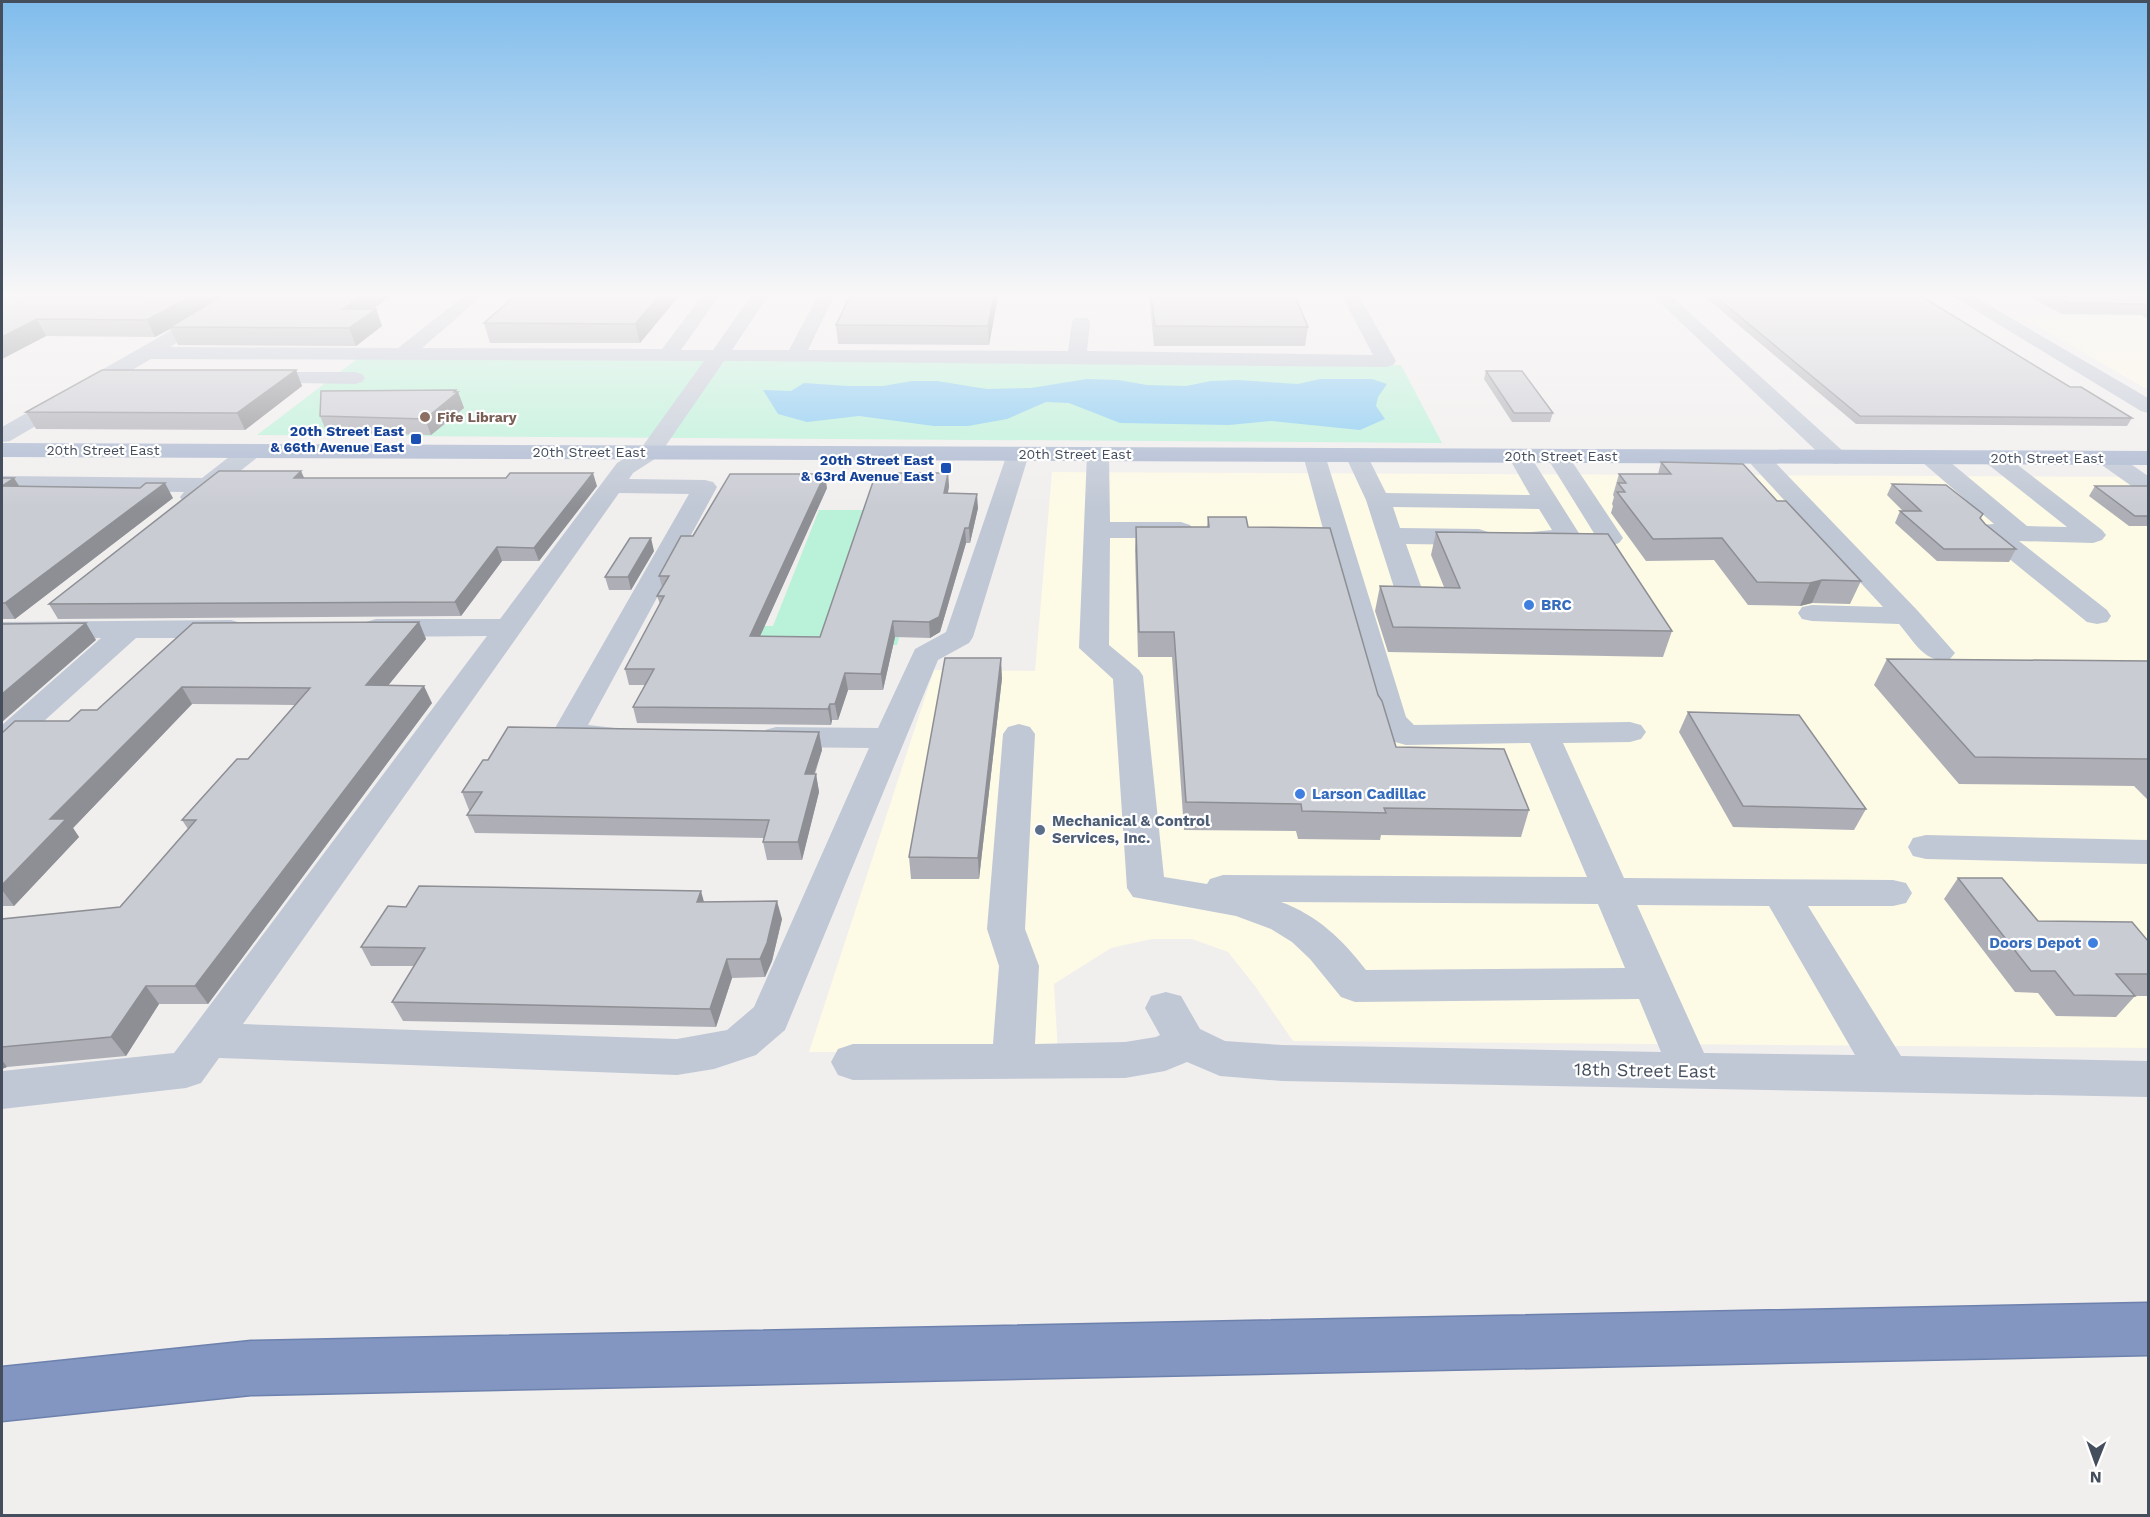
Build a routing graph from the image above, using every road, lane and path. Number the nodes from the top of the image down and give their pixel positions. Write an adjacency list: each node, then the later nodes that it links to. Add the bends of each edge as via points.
1 (123, 367): 5 (street)
2 (711, 367): 12 (street)
3 (1738, 367): 20 (street)
4 (2080, 367): 9 (street)
5 (105, 377): 6 (street); 10 (street)
6 (141, 377)
7 (236, 378): 8 (street)
8 (355, 378)
9 (2148, 407)
10 (2, 447): 11 (main road, 20th Street East)
11 (251, 451): 12 (main road, 20th Street East); 29 (street)
12 (650, 452): 13 (main road, 20th Street East); 30 (street, via 625,468)
13 (1018, 454): 14 (main road, 20th Street East); 57 (street, via 958,637 925,655)
14 (1098, 454): 15 (main road, 20th Street East); 35 (street)
15 (1314, 455): 16 (main road, 20th Street East); 38 (street)
16 (1356, 455): 17 (main road, 20th Street East); 32 (street)
17 (1519, 456): 18 (main road, 20th Street East); 33 (street)
18 (1557, 456): 19 (main road, 20th Street East); 40 (street)
19 (1757, 457): 20 (main road, 20th Street East); 44 (street)
20 (1836, 457): 21 (main road, 20th Street East)
21 (1898, 457): 22 (main road, 20th Street East); 45 (street)
22 (1930, 457): 23 (main road, 20th Street East); 26 (street)
23 (1993, 458): 24 (main road, 20th Street East); 27 (street)
24 (2107, 458): 25 (main road, 20th Street East); 31 (street)
25 (2148, 458)
26 (1958, 480): 27 (street); 27 (street, via 2021,534 2093,535)
27 (2024, 482)
28 (2, 483): 29 (street)
29 (208, 485): 34 (street)
30 (612, 486): 46 (street); 55 (street, via 705,487 567,735)
31 (2148, 487)
32 (1378, 500): 33 (street); 39 (street)
33 (1546, 502): 39 (street, via 1569,538)
34 (171, 514)
35 (1097, 530): 36 (street); 61 (street, via 1094,648 1128,676)
36 (1217, 530)
37 (1300, 531): 38 (street)
38 (1336, 531): 53 (street, via 1391,722 1406,735)
39 (1390, 536): 41 (street)
40 (1610, 538)
41 (1413, 603)
42 (50, 608): 50 (street)
43 (1812, 613): 44 (street)
44 (1907, 616): 51 (street)
45 (2097, 616)
46 (509, 627): 48 (street); 66 (street)
47 (259, 628): 49 (street)
48 (354, 628)
49 (129, 629): 50 (street); 58 (street)
50 (12, 630)
51 (1940, 653)
52 (1630, 732): 53 (street)
53 (1542, 733): 62 (street)
54 (1019, 734): 68 (street, via 1006,929 1019,966)
55 (636, 735)
56 (752, 736): 57 (street)
57 (891, 738): 66 (street, via 770,1018 741,1043 677,1057)
58 (2, 742)
59 (1926, 847): 60 (street)
60 (2148, 852)
61 (1146, 888): 62 (street); 65 (street, via 1255,909 1286,919 1334,958 1355,986)
62 (1612, 891): 63 (street); 65 (street)
63 (1780, 892): 64 (street); 70 (street)
64 (1893, 893)
65 (1652, 983): 69 (street)
66 (209, 1040): 72 (street, via 186,1070)
67 (853, 1062): 68 (street)
68 (1013, 1062): 69 (street, 18th Street East, via 1125,1060 1165,1053 1175,1024 1220,1058 1282,1063)
69 (1691, 1071): 70 (street, 18th Street East)
70 (1889, 1074): 71 (street, 18th Street East)
71 (2148, 1079)
72 (2, 1090)
73 (2148, 1329): 74 (highway, via 251,1368)
74 (2, 1394)

